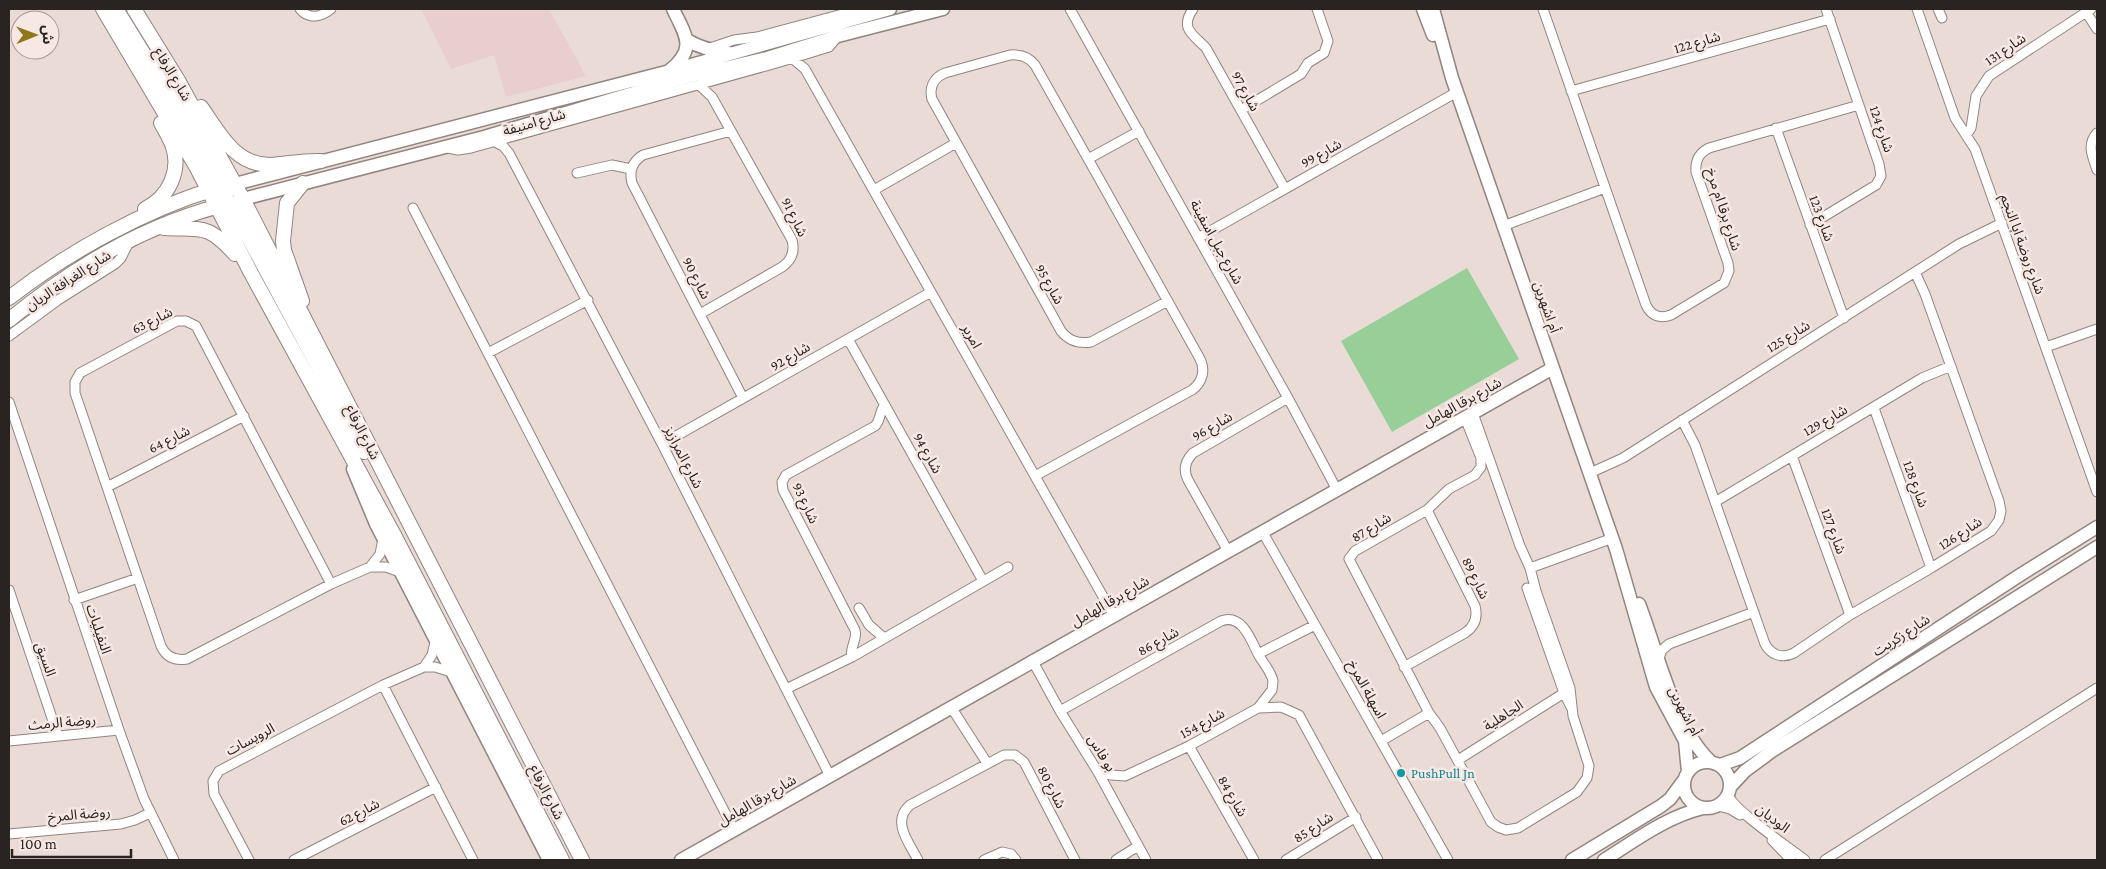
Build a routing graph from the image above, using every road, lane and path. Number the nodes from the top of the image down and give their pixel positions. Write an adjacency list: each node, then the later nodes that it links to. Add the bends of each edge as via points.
1 (103, 9): 34 (main road, شارع الرفاع)
2 (116, 9): 60 (main road)
3 (134, 9): 36 (main road, شارع الرفاع)
4 (300, 9): 5 (street, via 313,17)
5 (331, 9)
6 (673, 9): 24 (street)
7 (861, 9): 25 (street, via 734,40)
8 (890, 9): 26 (street, شارع امنيفة)
9 (943, 9): 23 (street, شارع امنيفة)
10 (1070, 9): 46 (street, شارع جبل اسفينة)
11 (1193, 9): 42 (street, شارع 97, via 1188,19 1190,34 1206,48)
12 (1317, 9): 42 (street, via 1328,42 1324,53 1308,64 1301,74)
13 (1422, 9): 33 (street, أم اشهرين)
14 (1433, 9): 33 (street, أم اشهرين)
15 (1542, 9): 38 (street, شارع برقا ام مرخ)
16 (1826, 9): 21 (street, شارع 124)
17 (1917, 9): 48 (street, شارع روضة ابا النجم, via 1955,118)
18 (1938, 9): 20 (street)
19 (2089, 10): 22 (street); 48 (street, شارع 131, via 1989,76 1976,96 1971,128)
20 (1942, 18)
21 (1830, 19): 38 (street, شارع 122); 41 (street, شارع 124)
22 (2097, 29)
23 (838, 36): 27 (street, via 829,47); 29 (street, شارع امنيفة)
24 (687, 40): 25 (street); 32 (street, via 685,55)
25 (706, 50): 26 (street)
26 (733, 53): 32 (street, شارع امنيفة)
27 (809, 54): 28 (street); 31 (street)
28 (792, 58): 30 (street); 31 (street, امرير)
29 (760, 60): 30 (street); 43 (street, شارع امنيفة, via 691,76)
30 (780, 62): 35 (street)
31 (805, 69): 63 (street, امرير)
32 (666, 72): 55 (street, شارع امنيفة)
33 (1450, 74): 39 (street, أم اشهرين)
34 (146, 80): 60 (main road, شارع الرفاع, via 184,145); 71 (main road, via 172,145 174,173 162,197 120,222)
35 (711, 81): 37 (street); 40 (street, شارع 91)
36 (179, 82): 55 (main road, via 197,101 230,148 244,158 267,165); 60 (main road, شارع الرفاع)
37 (698, 85): 40 (street, شارع 91); 43 (street)
38 (1571, 91): 61 (street, شارع برقا ام مرخ)
39 (1457, 92): 62 (street, شارع 99); 69 (street, أم اشهرين)
40 (712, 97): 45 (street, شارع 91)
41 (1859, 105): 44 (street, شارع برقا ام مرخ); 68 (street, شارع 124, via 1880,164 1879,181 1873,188)
42 (1241, 110): 62 (street, شارع 97)
43 (526, 128): 49 (street); 52 (street, شارع امنيفة)
44 (1776, 128): 61 (street, شارع برقا ام مرخ, via 1709,148 1697,159 1696,172 1729,271 1721,286 1668,316 1656,316 1648,309); 68 (street, شارع 123)
45 (731, 131): 56 (street, via 643,155); 80 (street, شارع 91, via 792,240 793,252 782,267)
46 (1139, 131): 54 (street); 72 (street, شارع جبل اسفينة)
47 (2097, 133): 57 (street, via 2091,146)
48 (1966, 134): 67 (street, شارع روضة ابا النجم, via 1975,148)
49 (512, 136): 50 (street); 53 (street)
50 (495, 142): 52 (street, via 458,150); 53 (street, شارع المرازيز)
51 (956, 143): 54 (street, شارع 95, via 932,100 934,82 945,73 1020,55 1035,65); 63 (street); 79 (street, شارع 95, via 1065,336 1077,342 1091,342)
52 (445, 147): 59 (street, شارع امنيفة)
53 (509, 153): 78 (street, شارع المرازيز)
54 (1088, 159): 79 (street, شارع 95)
55 (321, 161): 60 (street, شارع امنيفة)
56 (631, 169): 58 (street, via 612,166); 80 (street, شارع 90, via 632,184)
57 (2097, 170)
58 (577, 173)
59 (303, 183): 64 (street, شارع امنيفة); 82 (main road, via 286,208 283,245 300,292)
60 (221, 187): 64 (main road); 65 (main road, شارع الرفاع); 71 (main road, شارع امنيفة, via 162,208)
61 (1605, 188): 69 (street)
62 (1286, 189): 72 (street, شارع 99)
63 (874, 190): 76 (street, امرير)
64 (236, 201): 65 (main road, شارع امنيفة); 82 (main road, شارع الرفاع); 106 (main road, via 354,436)
65 (216, 206): 70 (main road, شارع امنيفة); 75 (main road, شارع الرفاع)
66 (413, 208): 88 (street)
67 (2002, 223): 74 (street, شارع 125); 87 (street, شارع روضة ابا النجم)
68 (1810, 225): 81 (street, شارع 123)
69 (1503, 226): 90 (street, أم اشهرين)
70 (158, 228): 73 (main road, شارع امنيفة); 75 (main road, via 199,228 211,232 222,239)
71 (107, 236): 77 (main road, شارع الغرافة الريان)
72 (1198, 238): 92 (street, شارع جبل اسفينة)
73 (129, 242): 83 (main road, شارع الغرافة الريان, via 68,277); 85 (street, via 115,264)
74 (1915, 272): 81 (street, شارع 125); 89 (street, شارع 126)
75 (251, 273): 100 (main road, شارع الرفاع)
76 (931, 292): 86 (street, شارع 92); 103 (street, امرير)
77 (9, 298)
78 (588, 300): 88 (street); 99 (street, شارع المرازيز)
79 (1168, 302): 103 (street, شارع 95, via 1202,361 1204,371 1199,384)
80 (700, 314): 91 (street, شارع 90)
81 (1844, 318): 98 (street, شارع 125)
82 (304, 319): 106 (main road, شارع الرفاع)
83 (9, 320)
84 (2097, 329): 87 (street)
85 (9, 336)
86 (848, 339): 91 (street, شارع 92); 94 (street, شارع 94)
87 (2046, 347): 107 (street, شارع روضة ابا النجم)
88 (488, 353): 171 (street)
89 (1951, 366): 95 (street, شارع 129, via 1922,378); 119 (street, شارع 126, via 2001,511 1999,520 1990,531)
90 (1553, 368): 96 (street, شارع برقا الهامل); 102 (street, أم اشهرين)
91 (743, 398): 99 (street, شارع 92)
92 (1288, 398): 105 (street, شارع جبل اسفينة); 115 (street, شارع 96, via 1193,453 1186,463 1188,480)
93 (9, 402): 126 (street, النفيليات)
94 (885, 405): 122 (street, شارع 94); 137 (street, شارع 93, via 875,426 786,475 782,482 783,490 855,630)
95 (1874, 408): 101 (street, شارع 129); 119 (street, شارع 128)
96 (1469, 415): 105 (street, شارع برقا الهامل); 109 (street, شارع 87, via 1481,467 1475,475 1444,493); 118 (street, شارع 87)
97 (244, 416): 104 (street, شارع 64); 104 (street, شارع 63, via 196,326 186,321 174,323 82,371 76,379 75,393); 123 (street, شارع 63)
98 (1682, 420): 102 (street, شارع 125, via 1623,458); 108 (street, شارع 126, via 1692,438)
99 (662, 444): 146 (street, شارع المرازيز)
100 (347, 447): 112 (street, شارع الرفاع, via 362,495); 180 (main road, شارع الرفاع)
101 (1792, 456): 108 (street, شارع 129); 129 (street, شارع 127)
102 (1590, 473): 113 (street, أم اشهرين)
103 (1035, 476): 130 (street, امرير)
104 (107, 487): 121 (street, شارع 63)
105 (1337, 490): 111 (street, شارع برقا الهامل)
106 (394, 492): 173 (main road, شارع الرفاع)
107 (2097, 492)
108 (1715, 502): 128 (street, شارع 126)
109 (1427, 510): 141 (street, شارع 89, via 1477,614 1469,630); 141 (street, شارع 87, via 1355,551 1349,559)
110 (2097, 527): 161 (street, شارع زكريت, via 1740,758)
111 (1262, 531): 115 (street, شارع برقا الهامل); 131 (street, اسهلة المرخ)
112 (383, 539): 116 (street, via 380,554); 120 (street, شارع الرفاع)
113 (1614, 544): 118 (street); 133 (street, أم اشهرين); 153 (street, أم اشهرين, via 1656,687)
114 (2097, 547): 166 (street, via 1772,751 1745,771)
115 (1228, 551): 130 (street, شارع برقا الهامل)
116 (370, 567): 120 (street, via 386,567); 123 (street, شارع 63)
117 (1008, 567): 122 (street)
118 (1530, 568): 150 (street, شارع 87, via 1570,688)
119 (1931, 568): 129 (street, شارع 126)
120 (400, 572): 134 (street, شارع الرفاع)
121 (138, 578): 123 (street, شارع 63, via 162,649 179,660); 126 (street)
122 (983, 581): 132 (street)
123 (331, 584)
124 (1527, 588): 147 (street, شارع 87)
125 (9, 590): 155 (street, السيق)
126 (74, 600): 154 (street, النفيليات)
127 (859, 608): 132 (street)
128 (1754, 612): 129 (street, شارع 126, via 1767,648 1782,656 1794,653); 135 (street)
129 (1850, 615)
130 (1114, 616): 139 (street, شارع برقا الهامل)
131 (1315, 625): 136 (street); 157 (street, اسهلة المرخ)
132 (884, 638): 137 (street)
133 (1652, 639): 135 (street); 138 (street, أم اشهرين)
134 (435, 642): 140 (street); 142 (street, شارع الرفاع)
135 (1669, 644): 138 (street)
136 (1258, 654): 143 (street, شارع 86); 151 (street, شارع 86, via 1244,628 1233,620 1225,620)
137 (852, 656): 146 (street)
138 (1659, 658): 153 (street, أم اشهرين)
139 (1032, 660): 148 (street, شارع برقا الهامل); 151 (street, بو فاس)
140 (424, 667): 142 (street); 144 (street, الرويسات)
141 (1404, 667): 152 (street, شارع 87)
142 (451, 672): 179 (street, شارع الرفاع)
143 (1272, 677): 149 (street, شارع 154, via 1272,690)
144 (383, 685): 165 (street); 176 (street, الرويسات, via 216,774 214,794)
145 (2097, 688): 198 (street)
146 (786, 689): 163 (street, شارع المرازيز)
147 (1564, 692): 150 (street, شارع 87); 159 (street, الجاهلية)
148 (951, 707): 160 (street); 163 (street, شارع برقا الهامل)
149 (1258, 708): 158 (street, شارع 154); 170 (street, via 1281,707 1299,715)
150 (1572, 708): 159 (street, شارع 87, via 1588,761 1587,778 1577,792 1518,828 1506,830 1491,822)
151 (1060, 711): 162 (street, بو فاس)
152 (1429, 713): 157 (street); 159 (street, شارع 87)
153 (1681, 723): 161 (street, أم اشهرين); 164 (street, أم اشهرين)
154 (119, 730): 155 (street, روضة الرمث); 169 (street, النفيليات)
155 (58, 736): 156 (street, روضة الرمث)
156 (9, 741)
157 (1381, 741): 193 (street, اسهلة المرخ)
158 (1189, 746): 162 (street, شارع 154, via 1125,776); 190 (street, شارع 84)
159 (1458, 760)
160 (987, 763): 184 (street, شارع 80, via 904,810 900,820 902,828); 187 (street, شارع 80, via 1008,754 1022,759)
161 (1715, 763): 164 (street, via 1698,763); 166 (street, via 1729,777)
162 (1098, 772): 174 (street, بو فاس)
163 (830, 776): 171 (street, شارع برقا الهامل)
164 (1686, 776): 168 (street, via 1684,786 1688,798); 194 (street, via 1661,806)
165 (436, 787): 177 (street, شارع 62); 178 (street)
166 (1729, 791): 167 (street); 197 (street, الوديان, via 1729,798 1739,809)
167 (1718, 806): 168 (street); 196 (street, الوديان, via 1734,811 1774,842)
168 (1703, 808): 195 (street, via 1677,815)
169 (150, 813): 172 (street, روضة المرخ, via 121,824); 175 (street, النفيليات)
170 (1356, 817): 191 (street, شارع 85); 192 (street)
171 (734, 830): 183 (street, شارع برقا الهامل)
172 (9, 834)
173 (574, 845): 181 (main road, شارع الرفاع); 182 (street)
174 (1138, 846): 188 (street); 189 (street, بو فاس)
175 (174, 860)
176 (248, 860)
177 (294, 860)
178 (473, 860)
179 (549, 860)
180 (562, 860)
181 (582, 860)
182 (587, 860)
183 (681, 860)
184 (918, 860)
185 (984, 860): 186 (street, via 1002,852 1011,854)
186 (1016, 860)
187 (1074, 860)
188 (1116, 860)
189 (1146, 860)
190 (1254, 860)
191 (1286, 860)
192 (1378, 860)
193 (1448, 860)
194 (1572, 860)
195 (1604, 860)
196 (1791, 860)
197 (1805, 860)
198 (1825, 860)

